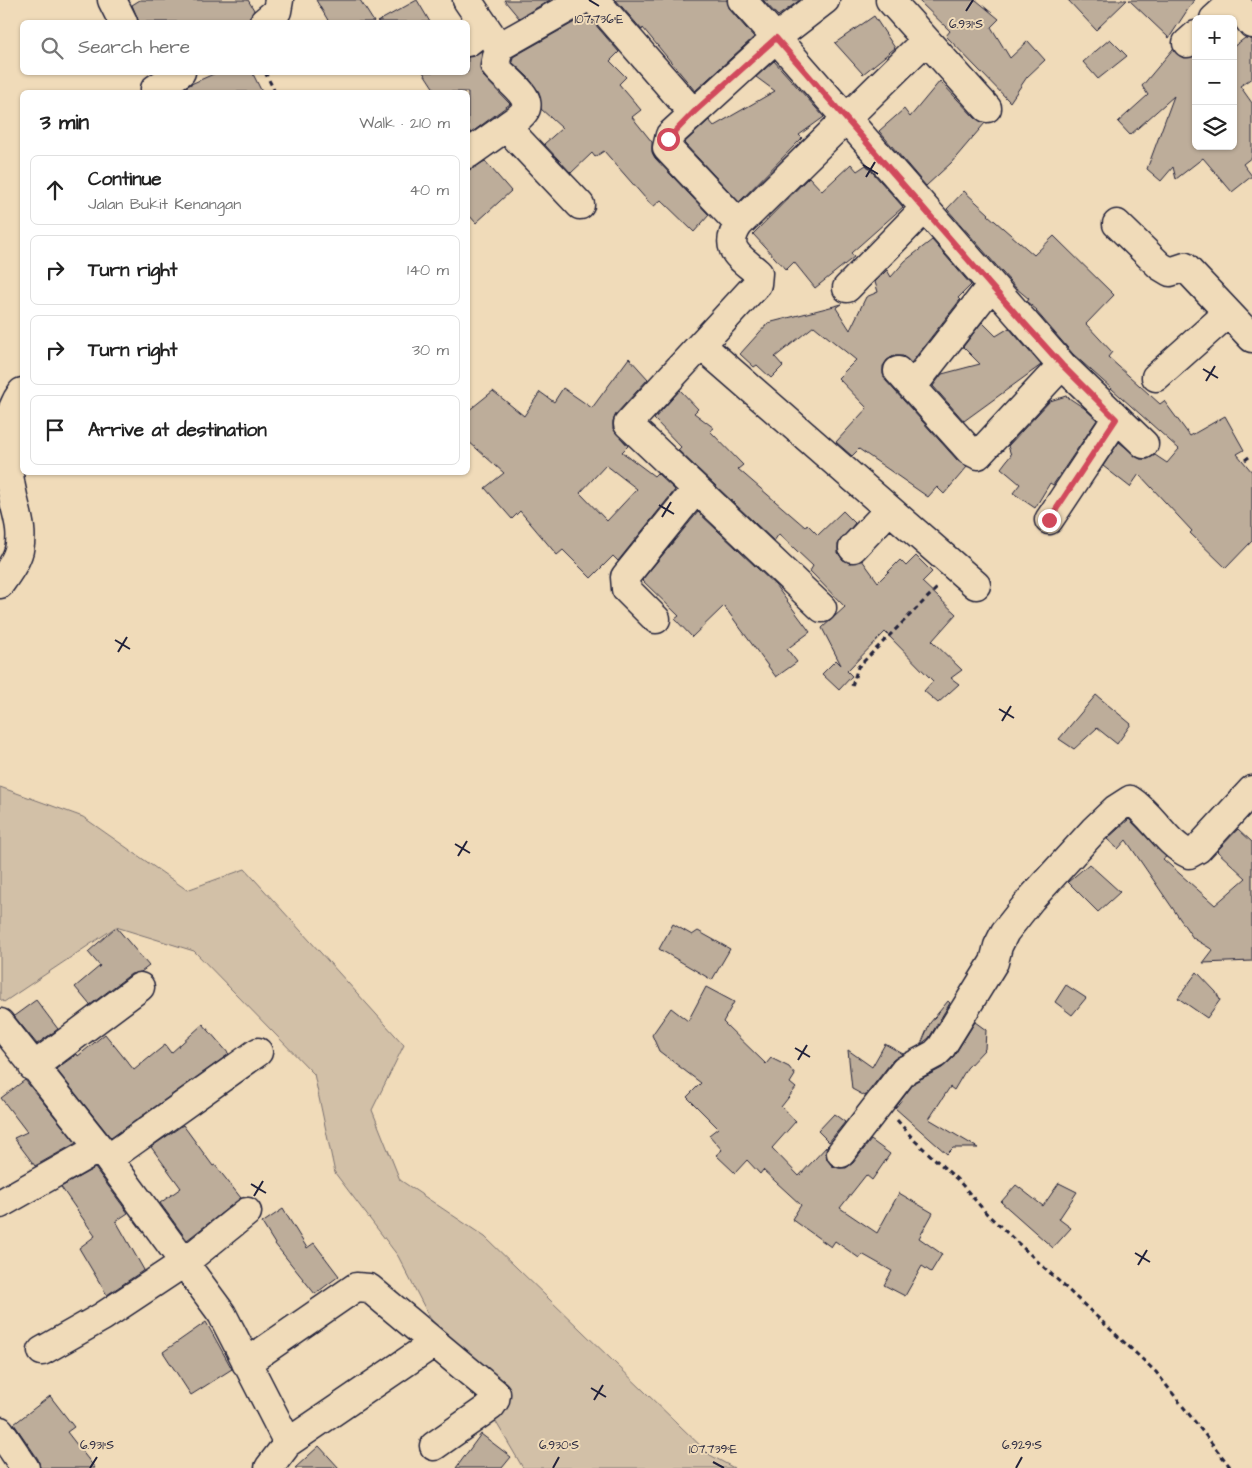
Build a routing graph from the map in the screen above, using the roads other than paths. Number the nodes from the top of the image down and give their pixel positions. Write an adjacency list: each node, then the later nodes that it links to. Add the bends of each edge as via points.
1 (112, 0): 11 (street)
2 (279, 0): 12 (street, via 277,11)
3 (468, 0): 15 (street)
4 (582, 0): 15 (street)
5 (595, 0): 20 (street)
6 (742, 0): 14 (street)
7 (825, 0): 14 (street)
8 (890, 0): 16 (street)
9 (1234, 0): 10 (street); 13 (street)
10 (1218, 15)
11 (122, 20)
12 (266, 20)
13 (1252, 24)
14 (776, 38): 20 (street); 21 (street)
15 (484, 39): 22 (street, via 495,66 525,98 527,105 525,112)
16 (925, 41): 19 (street); 21 (street)
17 (175, 75): 18 (street)
18 (152, 85)
19 (987, 108)
20 (693, 113): 26 (street, via 670,135 667,148)
21 (846, 116): 25 (street); 26 (street)
22 (506, 127): 23 (street); 24 (street)
23 (470, 153)
24 (580, 205)
25 (924, 209): 28 (street); 29 (street)
26 (739, 224): 32 (street, via 732,233 734,252 758,273 759,278)
27 (1117, 224): 30 (street, via 1160,266 1170,272 1185,267)
28 (991, 286): 33 (street); 33 (street, via 906,379 970,451 978,455)
29 (847, 288)
30 (1228, 313): 31 (street); 34 (street)
31 (1252, 338)
32 (701, 345): 39 (street, via 621,418); 40 (street)
33 (1062, 365): 36 (street)
34 (1156, 377)
35 (20, 395): 38 (street, via 9,418)
36 (1116, 419): 37 (street); 41 (street)
37 (1144, 444)
38 (3, 457): 44 (street, via 21,528 19,551)
39 (696, 489): 45 (street); 46 (street, via 626,577 626,589)
40 (889, 510): 42 (street); 43 (street)
41 (1049, 520)
42 (854, 548)
43 (966, 576)
44 (0, 584)
45 (822, 608)
46 (656, 619)
47 (1252, 790): 52 (street, via 1190,854 1177,848 1142,808 1130,800 1116,809 1015,917 998,946 994,962 941,1048 905,1070)
48 (140, 987): 51 (street)
49 (0, 1023): 51 (street)
50 (258, 1052): 53 (street)
51 (33, 1066): 53 (street)
52 (841, 1153)
53 (104, 1154): 54 (street); 56 (street)
54 (0, 1204)
55 (247, 1212): 56 (street)
56 (185, 1262): 58 (street, via 102,1317); 59 (street, via 222,1314)
57 (434, 1343): 59 (street, via 364,1286 356,1287); 61 (street); 62 (street, via 496,1394 491,1406)
58 (42, 1351)
59 (246, 1363): 61 (street, via 284,1433)
60 (0, 1431): 63 (street)
61 (286, 1444): 64 (street)
62 (434, 1446)
63 (25, 1468)
64 (269, 1468)

